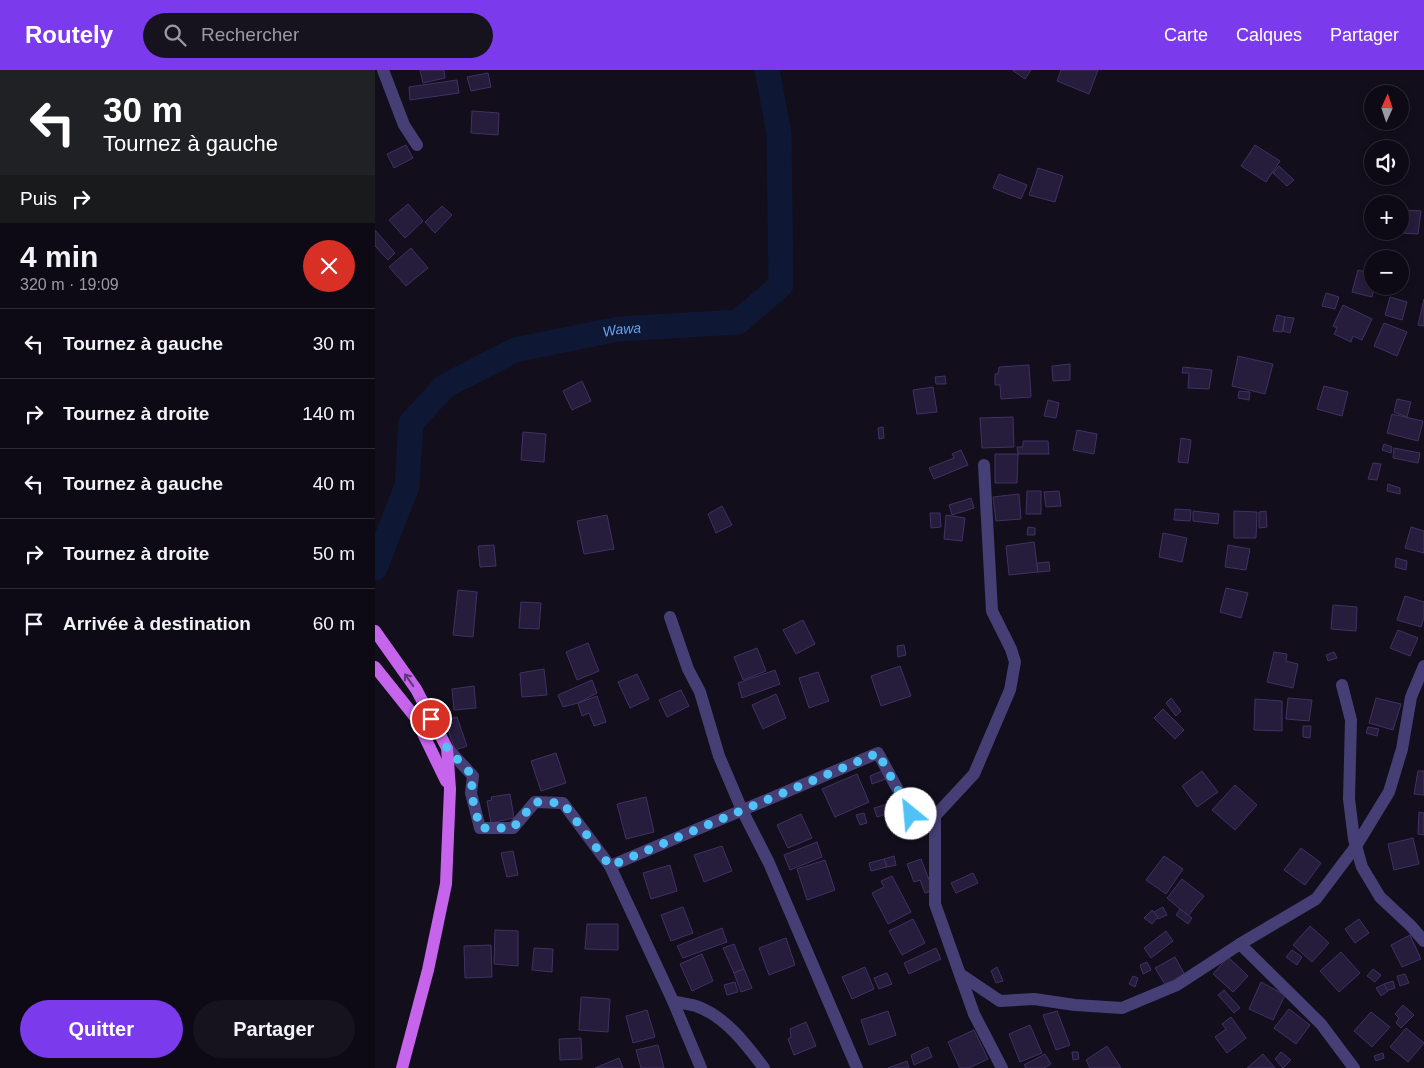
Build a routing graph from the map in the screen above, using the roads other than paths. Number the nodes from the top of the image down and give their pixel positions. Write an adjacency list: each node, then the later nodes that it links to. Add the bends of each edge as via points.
1 (383, 70): 2 (street, via 404,125)
2 (417, 144)
3 (984, 465): 17 (street, via 992,611 1015,662 1011,690 974,774 935,816 935,904)
4 (670, 617): 11 (street, via 688,669 700,692 719,756)
5 (375, 631): 9 (main road, one-way to 5, via 416,689)
6 (1424, 666): 13 (street, via 1411,698 1402,749 1389,792)
7 (375, 667): 10 (main road, via 415,717)
8 (1342, 685): 13 (street, via 1351,720 1349,799)
9 (447, 748): 10 (main road); 14 (street, via 473,776 471,793 480,828 513,828 535,802 563,803)
10 (450, 789): 19 (main road, via 446,884)
11 (742, 810): 12 (street, via 878,753); 14 (street); 22 (street, via 769,864)
12 (911, 814)
13 (1356, 846): 15 (street, via 1362,867 1379,897); 16 (street, via 1316,899)
14 (610, 866): 18 (street)
15 (1424, 941)
16 (1240, 944): 17 (street, via 1177,985 1122,1008 1034,999 1000,1001); 24 (street, via 1321,1024)
17 (960, 974): 23 (street, via 974,1014)
18 (673, 1001): 20 (street); 21 (street, via 697,1007 723,1022 746,1044)
19 (403, 1068)
20 (701, 1068)
21 (764, 1068)
22 (857, 1068)
23 (1002, 1068)
24 (1354, 1068)

